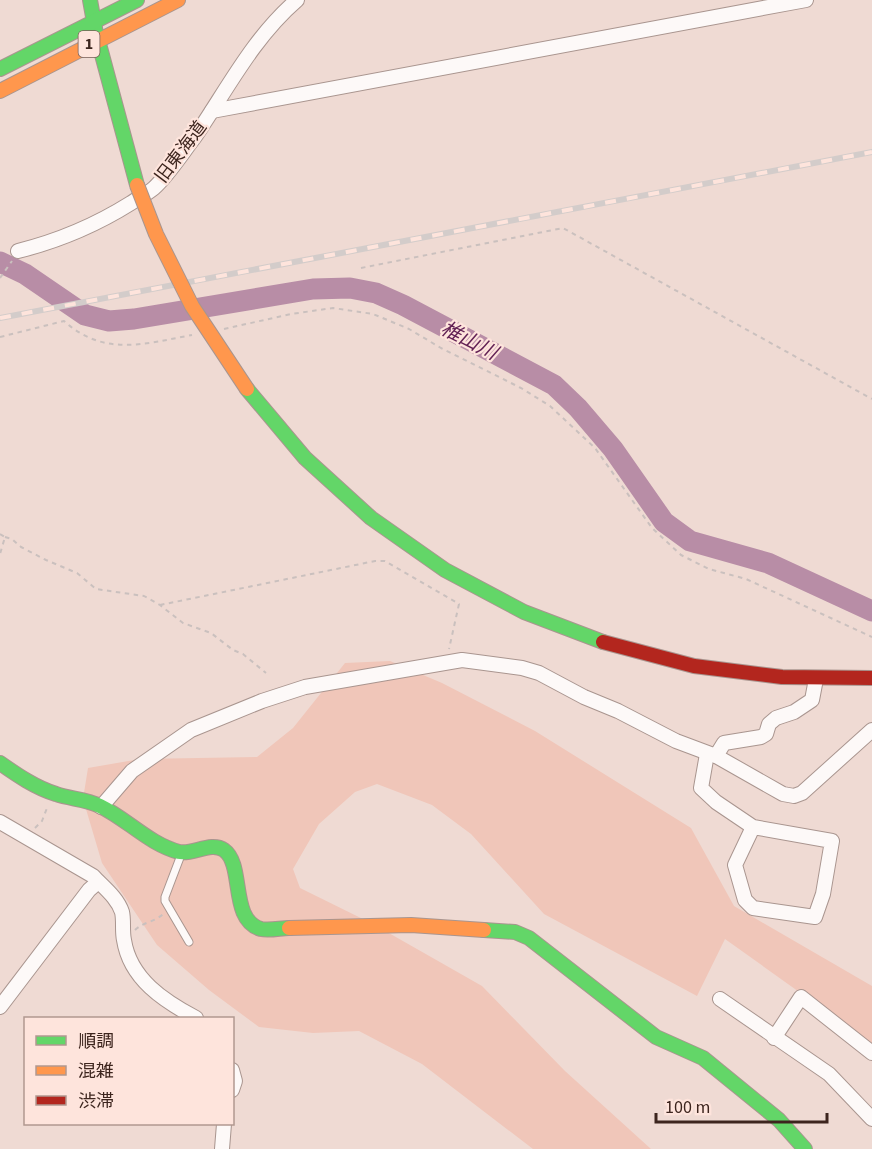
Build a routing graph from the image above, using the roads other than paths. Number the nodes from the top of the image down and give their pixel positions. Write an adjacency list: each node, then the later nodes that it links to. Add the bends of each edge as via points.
1 (90, 0): 6 (main road)
2 (136, 0): 6 (main road, 1)
3 (178, 0): 7 (main road, 1)
4 (297, 0): 10 (street, 旧東海道, via 277,17 247,55)
5 (806, 0): 10 (street)
6 (93, 21): 7 (main road); 8 (main road, 1)
7 (98, 40): 9 (main road, 1); 13 (main road, bridge, via 138,185 156,234 192,306 247,389 304,457 370,517 434,564 510,606 601,642 655,658 738,673)
8 (0, 69)
9 (0, 90)
10 (212, 111): 11 (street, 旧東海道, via 152,189 85,228)
11 (18, 251)
12 (872, 678): 13 (main road)
13 (816, 679): 15 (street, via 812,700 776,718 766,734 724,743)
14 (872, 730): 15 (street, via 794,796 783,794)
15 (711, 755): 17 (street, via 531,669 462,660 305,687 219,718 191,730 132,771); 19 (street, via 701,788)
16 (0, 763): 17 (main road, via 53,793)
17 (101, 807): 20 (main road)
18 (0, 822): 21 (street)
19 (753, 827): 19 (street, via 832,841 815,917 753,908 745,900 735,865)
20 (182, 853): 22 (lane, via 165,897); 31 (main road, via 219,847 227,851 247,920 261,929 411,926 522,934 656,1037 703,1058 779,1120)
21 (98, 882): 24 (street); 25 (street, via 106,887 122,912 124,940 134,968 165,1001)
22 (189, 942)
23 (720, 999): 26 (street)
24 (0, 1007)
25 (194, 1017)
26 (774, 1038): 27 (street, via 801,997); 28 (street, via 829,1074)
27 (872, 1053)
28 (872, 1119)
29 (224, 1125): 30 (street)
30 (222, 1149)
31 (805, 1149)

